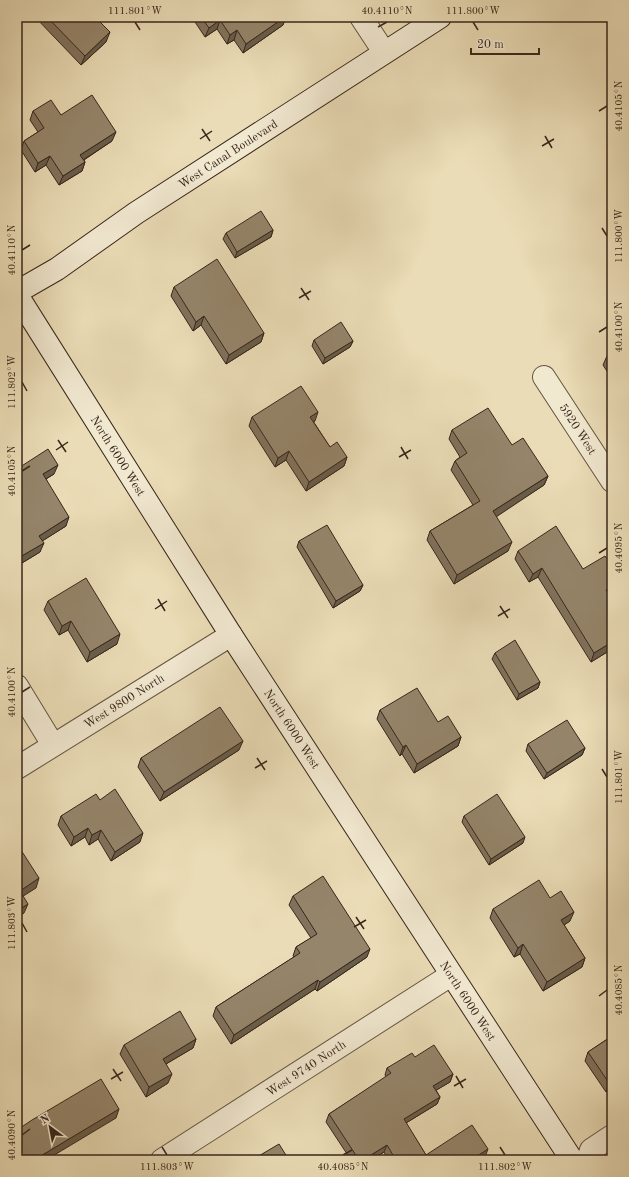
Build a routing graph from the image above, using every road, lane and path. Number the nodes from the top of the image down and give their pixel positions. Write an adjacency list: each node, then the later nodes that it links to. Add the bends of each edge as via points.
1 (361, 17): 3 (street)
2 (440, 17): 3 (street, West Canal Boulevard)
3 (384, 52): 4 (street, West Canal Boulevard, via 136,213)
4 (17, 294): 7 (street, North 6000 West)
5 (544, 377): 6 (street, 5920 West)
6 (612, 481)
7 (231, 635): 9 (street, West 9800 North); 11 (street, North 6000 West)
8 (17, 686): 9 (street)
9 (53, 745): 10 (street, West 9800 North)
10 (17, 768)
11 (451, 975): 13 (street, West 9740 North); 14 (street, North 6000 West)
12 (612, 1136): 15 (street, via 591,1150)
13 (162, 1160)
14 (572, 1160)
15 (588, 1160)

